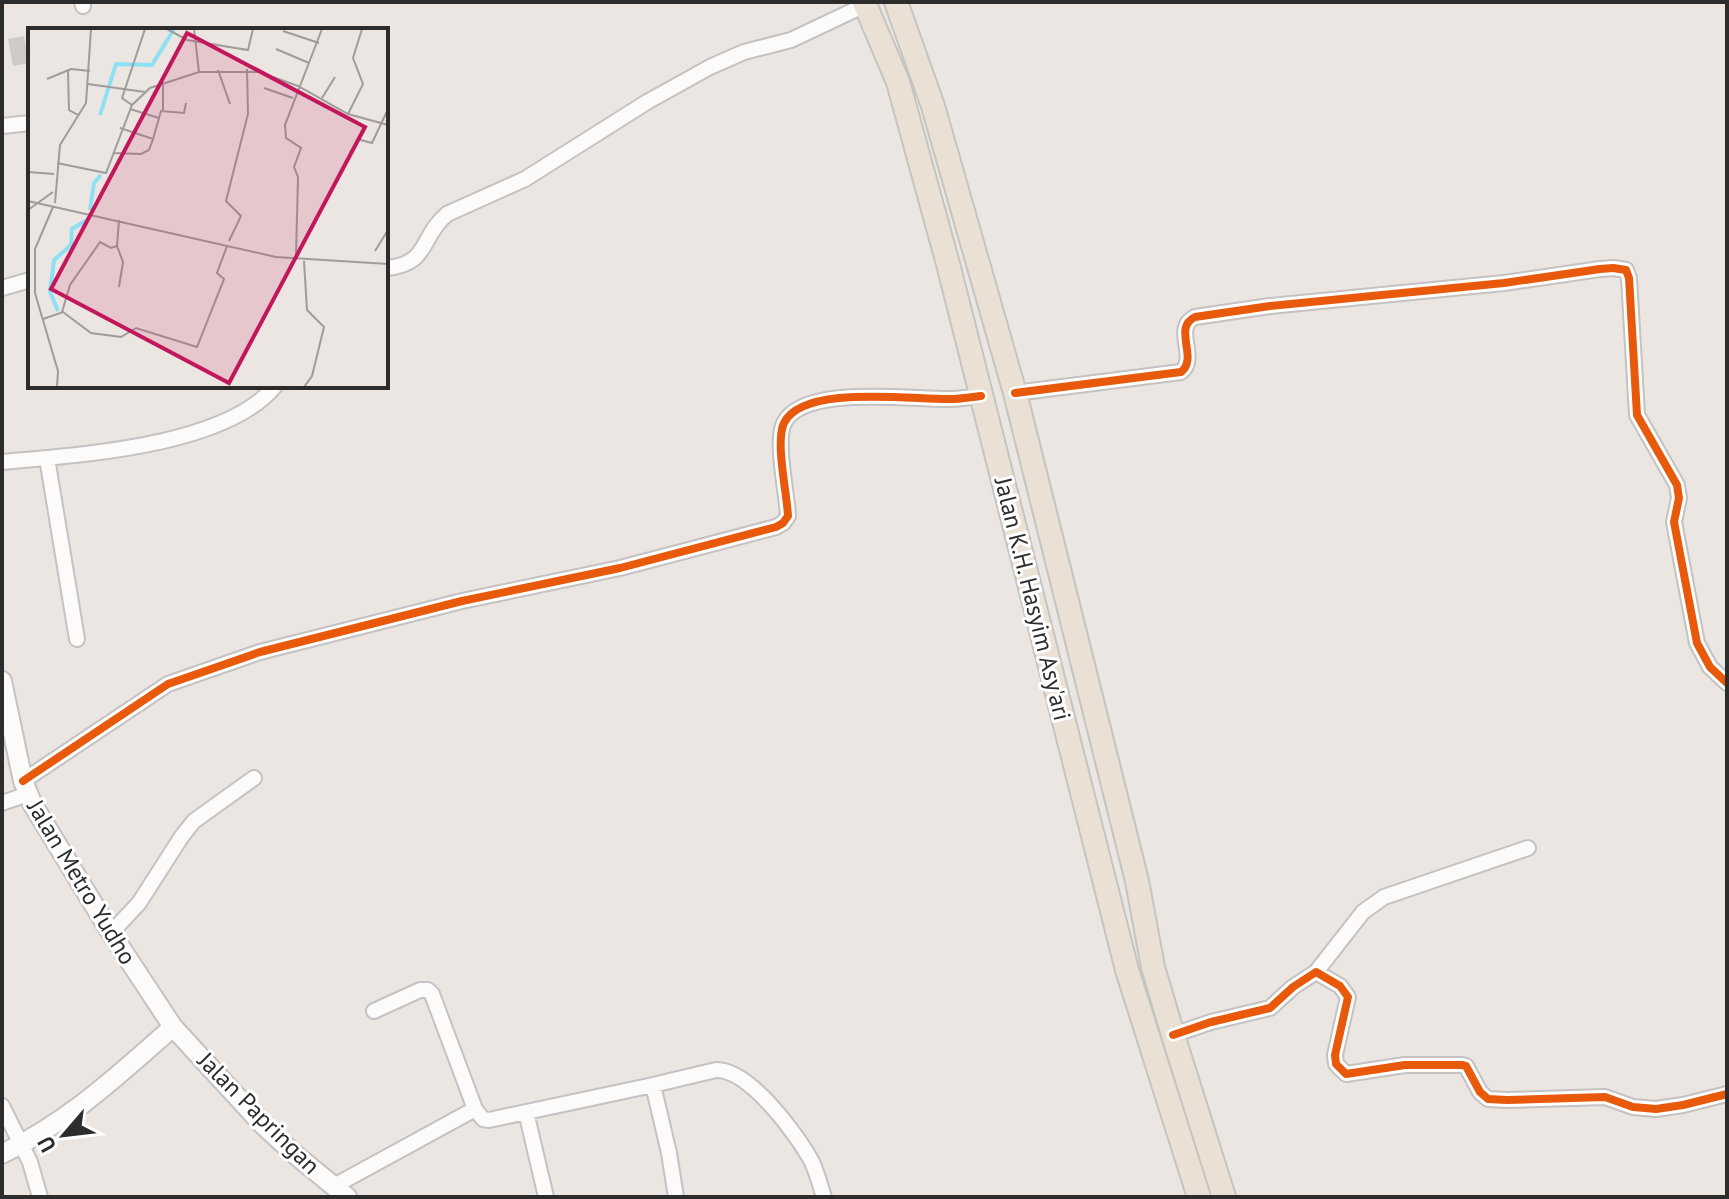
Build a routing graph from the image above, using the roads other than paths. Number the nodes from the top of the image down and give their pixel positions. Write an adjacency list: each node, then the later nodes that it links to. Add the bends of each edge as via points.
1 (896, 2): 8 (highway, Jalan K.H. Hasyim Asy'ari, via 933,106)
2 (865, 4): 5 (street, via 791,40 744,52 692,76 525,179 447,214 413,260); 11 (highway, Jalan K.H. Hasyim Asy'ari, via 898,82)
3 (28, 123): 4 (street)
4 (2, 126)
5 (388, 268)
6 (28, 281): 7 (street)
7 (2, 288)
8 (991, 312): 10 (highway, Jalan K.H. Hasyim Asy'ari); 14 (highway, via 986,341 1024,500 1014,502)
9 (273, 388): 12 (street, via 244,411 201,431)
10 (1015, 393): 15 (highway, Jalan K.H. Hasyim Asy'ari); 19 (street, via 1185,371 1186,324 1191,318 1626,270 1637,415 1679,489 1674,522 1697,643)
11 (981, 396): 14 (highway, Jalan K.H. Hasyim Asy'ari); 21 (street, via 851,397 801,408 784,422 788,516 776,527 260,652 168,684)
12 (47, 458): 13 (street); 16 (street)
13 (2, 462)
14 (1004, 487): 17 (highway, Jalan K.H. Hasyim Asy'ari)
15 (1048, 528): 17 (highway, via 1038,513 1029,515 1058,649); 28 (highway, Jalan K.H. Hasyim Asy'ari)
16 (77, 639)
17 (1052, 675): 41 (highway, Jalan K.H. Hasyim Asy'ari, via 1127,970)
18 (2, 681): 21 (street, Jalan Metro Yudho)
19 (1727, 683)
20 (254, 778): 24 (street, via 194,821 139,903)
21 (26, 787): 22 (street); 24 (street, Jalan Metro Yudho, via 38,816)
22 (2, 803)
23 (1528, 848): 25 (street, via 1384,897 1363,912)
24 (111, 933): 27 (street, Jalan Metro Yudho)
25 (1316, 972): 28 (street, via 1270,1008); 30 (street, via 1348,997 1335,1055 1346,1074 1405,1065 1462,1065 1488,1099 1605,1097 1656,1109)
26 (374, 1011): 32 (street, via 428,990)
27 (173, 1027): 34 (street, via 101,1091); 36 (street, Jalan Papringan, via 263,1125)
28 (1173, 1035): 42 (highway, Jalan K.H. Hasyim Asy'ari)
29 (653, 1085): 33 (street); 39 (street); 40 (street, via 716,1070 735,1075 768,1102 798,1138)
30 (1727, 1094)
31 (2, 1106): 34 (street)
32 (475, 1109): 33 (street, via 489,1120); 36 (street)
33 (526, 1112): 38 (street)
34 (21, 1145): 35 (street); 37 (street)
35 (2, 1154)
36 (341, 1191)
37 (40, 1197)
38 (546, 1197)
39 (676, 1197)
40 (824, 1197)
41 (1199, 1197)
42 (1224, 1197)

